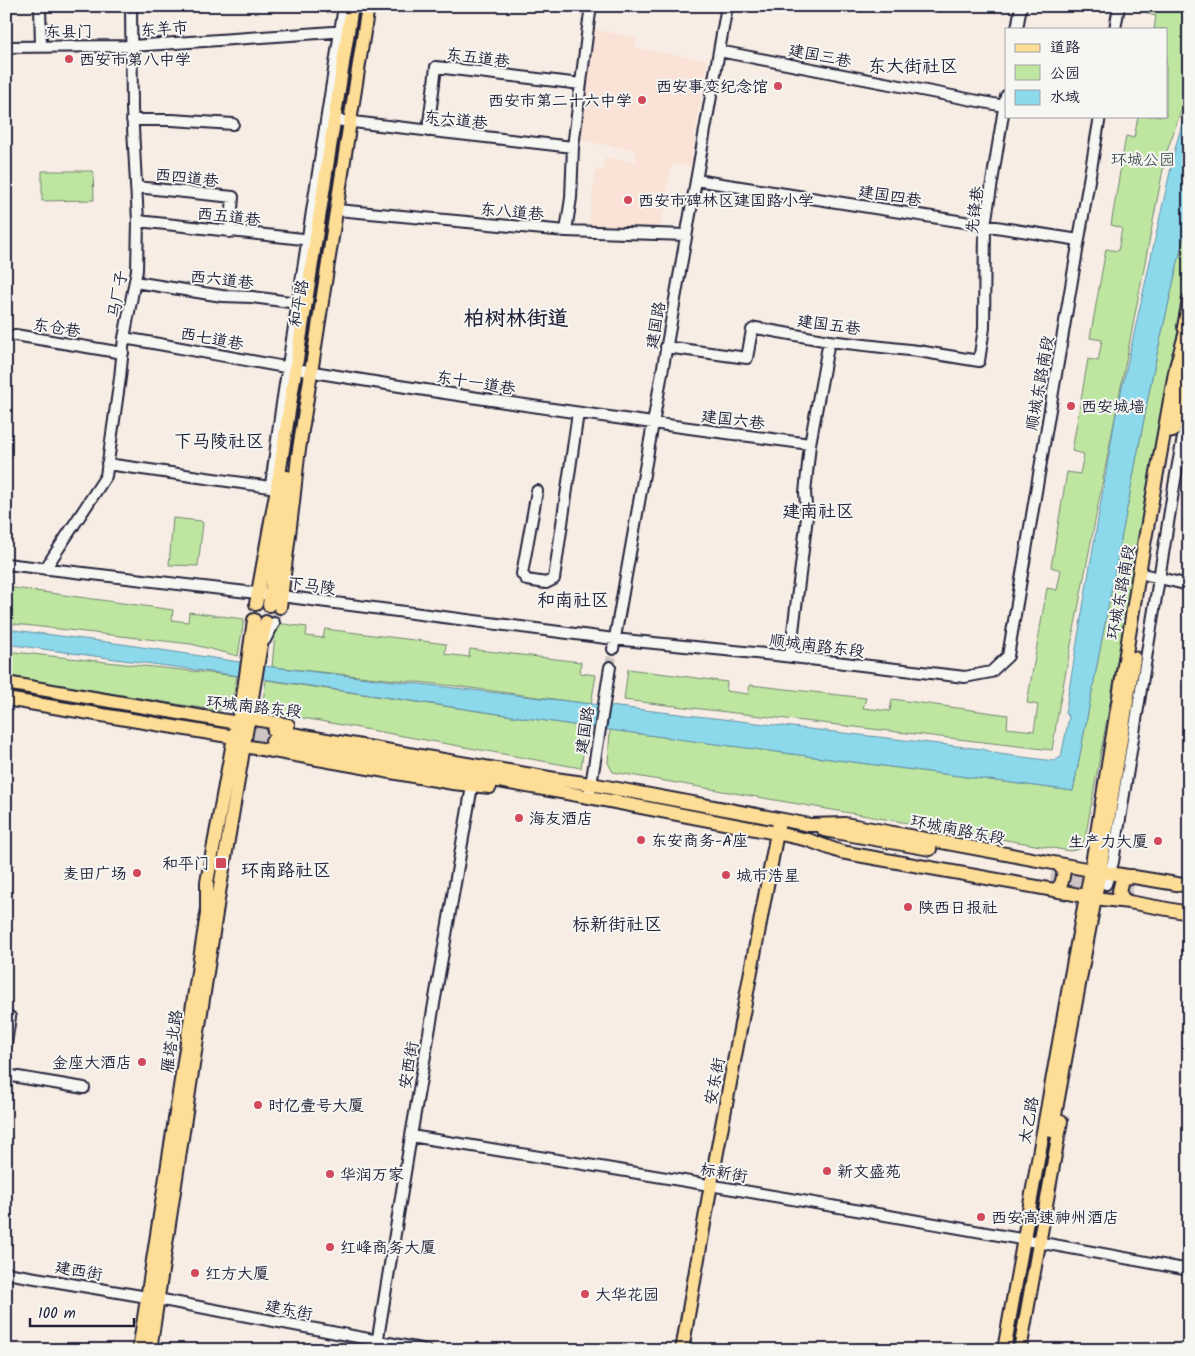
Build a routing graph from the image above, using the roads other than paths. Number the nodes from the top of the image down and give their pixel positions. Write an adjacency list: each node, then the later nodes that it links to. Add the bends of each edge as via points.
1 (40, 6): 14 (street)
2 (131, 6): 15 (street, 马厂子)
3 (344, 6): 13 (street)
4 (352, 6): 13 (main road, 和平路)
5 (361, 6): 23 (main road, 和平路)
6 (368, 6): 23 (main road)
7 (592, 6): 18 (street)
8 (727, 6): 17 (street, 建国路)
9 (1021, 6): 11 (street)
10 (1119, 6): 12 (street)
11 (1017, 28)
12 (1115, 28)
13 (344, 31): 15 (street, 东羊市); 23 (main road, 和平路); 35 (street)
14 (41, 46): 15 (street, 东县门); 16 (street, 东县门)
15 (132, 46): 22 (street, 马厂子)
16 (6, 47)
17 (719, 51): 20 (street, 建国三巷); 27 (street, 建国路)
18 (581, 84): 25 (street, 东五道巷, via 436,66); 26 (street)
19 (1005, 101): 20 (street, 先锋巷)
20 (1004, 106): 31 (street, 先锋巷)
21 (1100, 118): 36 (street, 顺城东路南段)
22 (132, 120): 24 (street); 28 (street, 马厂子)
23 (343, 121): 25 (street, 东六道巷); 29 (main road); 35 (main road, 和平路); 48 (main road, 和平路)
24 (233, 124)
25 (428, 131): 26 (street, 东六道巷)
26 (573, 147): 32 (street)
27 (696, 180): 31 (street, 建国四巷); 34 (street, 建国路)
28 (136, 187): 30 (street, 马厂子); 33 (street, 西四道巷, via 234,197)
29 (337, 210): 32 (street, 东八道巷); 48 (main road)
30 (138, 221): 33 (street, 西五道巷); 37 (street, 马厂子)
31 (985, 225): 36 (street, 建国四巷); 41 (street, 先锋巷)
32 (566, 231): 34 (street, 东八道巷)
33 (230, 232): 35 (street, 西五道巷)
34 (686, 235): 45 (street, 建国路)
35 (312, 240): 39 (main road, 和平路)
36 (1079, 240): 65 (street, 顺城东路南段)
37 (135, 282): 39 (street, 西六道巷, via 222,296); 43 (street, 马厂子)
38 (1189, 300): 47 (main road)
39 (302, 304): 48 (main road, 和平路)
40 (1189, 321): 47 (main road, 环城东路南段)
41 (984, 328): 44 (street, 建国五巷, via 979,361)
42 (15, 335): 46 (street, 东仓巷)
43 (124, 338): 46 (street, 马厂子); 48 (street, 西七道巷)
44 (829, 341): 45 (street, 建国五巷, via 756,328 752,330 746,358); 52 (street)
45 (666, 346): 51 (street, 建国路)
46 (123, 353): 53 (street, 马厂子)
47 (1185, 365): 58 (main road, 环城东路南段, via 1162,481); 79 (main road, 环城东路南段, via 1140,567)
48 (299, 369): 50 (street, 东十一道巷); 55 (main road, 和平路); 60 (main road, 和平路, via 286,493)
49 (1189, 406): 58 (street)
50 (578, 412): 51 (street, 东十一道巷); 54 (street, via 554,579 546,583 527,580 522,574)
51 (652, 424): 52 (street, 建国六巷); 62 (street, 建国路)
52 (810, 444): 64 (street, via 804,493 807,517)
53 (108, 464): 55 (street); 57 (street, 马厂子, via 106,476)
54 (536, 491)
55 (274, 492): 60 (main road, 和平路)
56 (6, 564): 57 (street, 下马陵)
57 (45, 569): 60 (street, 下马陵)
58 (1153, 576): 59 (street); 79 (main road, 环城东路南段)
59 (1189, 585)
60 (269, 600): 62 (street, 下马陵)
61 (265, 621): 63 (main road); 63 (street)
62 (614, 644): 64 (street, 顺城南路东段)
63 (255, 649): 69 (main road)
64 (790, 656): 65 (street, 顺城南路东段, via 965,677 991,672)
65 (1008, 656)
66 (610, 667): 73 (street, 建国路)
67 (6, 683): 69 (main road, 环城南路东段)
68 (6, 699): 71 (main road, 环城南路东段)
69 (243, 720): 71 (main road); 72 (main road, 雁塔北路); 74 (main road, 环城南路东段, via 462,755)
70 (273, 736): 74 (main road, 环城南路东段)
71 (234, 737): 72 (main road, 环城南路东段); 96 (main road, 雁塔北路, via 207,882 207,914)
72 (244, 746): 75 (main road, 环城南路东段); 96 (main road, 雁塔北路)
73 (591, 784): 74 (main road, 环城南路东段); 76 (street, 建国路); 77 (main road, 环城南路东段)
74 (555, 785): 75 (main road, 环城南路东段); 76 (main road, 环城南路东段)
75 (472, 786): 91 (street, 安西街)
76 (589, 797): 78 (main road, 环城南路东段)
77 (779, 819): 78 (main road, 安东街); 80 (main road, 环城南路东段, via 810,825 845,824)
78 (776, 833): 80 (main road, 环城南路东段, via 841,852); 92 (main road, 安东街)
79 (1102, 875): 80 (main road, 环城南路东段); 82 (main road, 环城南路东段); 84 (main road); 84 (main road)
80 (1053, 876): 84 (main road, 环城南路东段)
81 (1189, 886): 82 (main road)
82 (1132, 889): 83 (main road); 84 (main road, 环城南路东段); 85 (main road); 86 (main road)
83 (1189, 894)
84 (1094, 898): 93 (main road, 太乙路); 93 (main road, via 1098,914)
85 (1189, 904)
86 (1189, 913)
87 (10, 1017): 88 (street)
88 (6, 1044)
89 (6, 1076): 90 (street)
90 (84, 1088)
91 (411, 1136): 92 (street, 标新街); 97 (street, 安西街)
92 (711, 1184): 93 (street, 标新街); 101 (main road, 安东街)
93 (1028, 1240): 94 (street, 标新街); 102 (main road); 103 (main road, 太乙路); 104 (main road, 太乙路); 105 (main road)
94 (1189, 1270)
95 (6, 1273): 96 (street, 建西街)
96 (152, 1298): 97 (street, 建东街); 98 (main road, 雁塔北路); 99 (main road, 雁塔北路)
97 (377, 1345): 100 (street, 建东街)
98 (139, 1350)
99 (150, 1350)
100 (426, 1350)
101 (682, 1350)
102 (996, 1350)
103 (1004, 1350)
104 (1013, 1350)
105 (1020, 1350)

